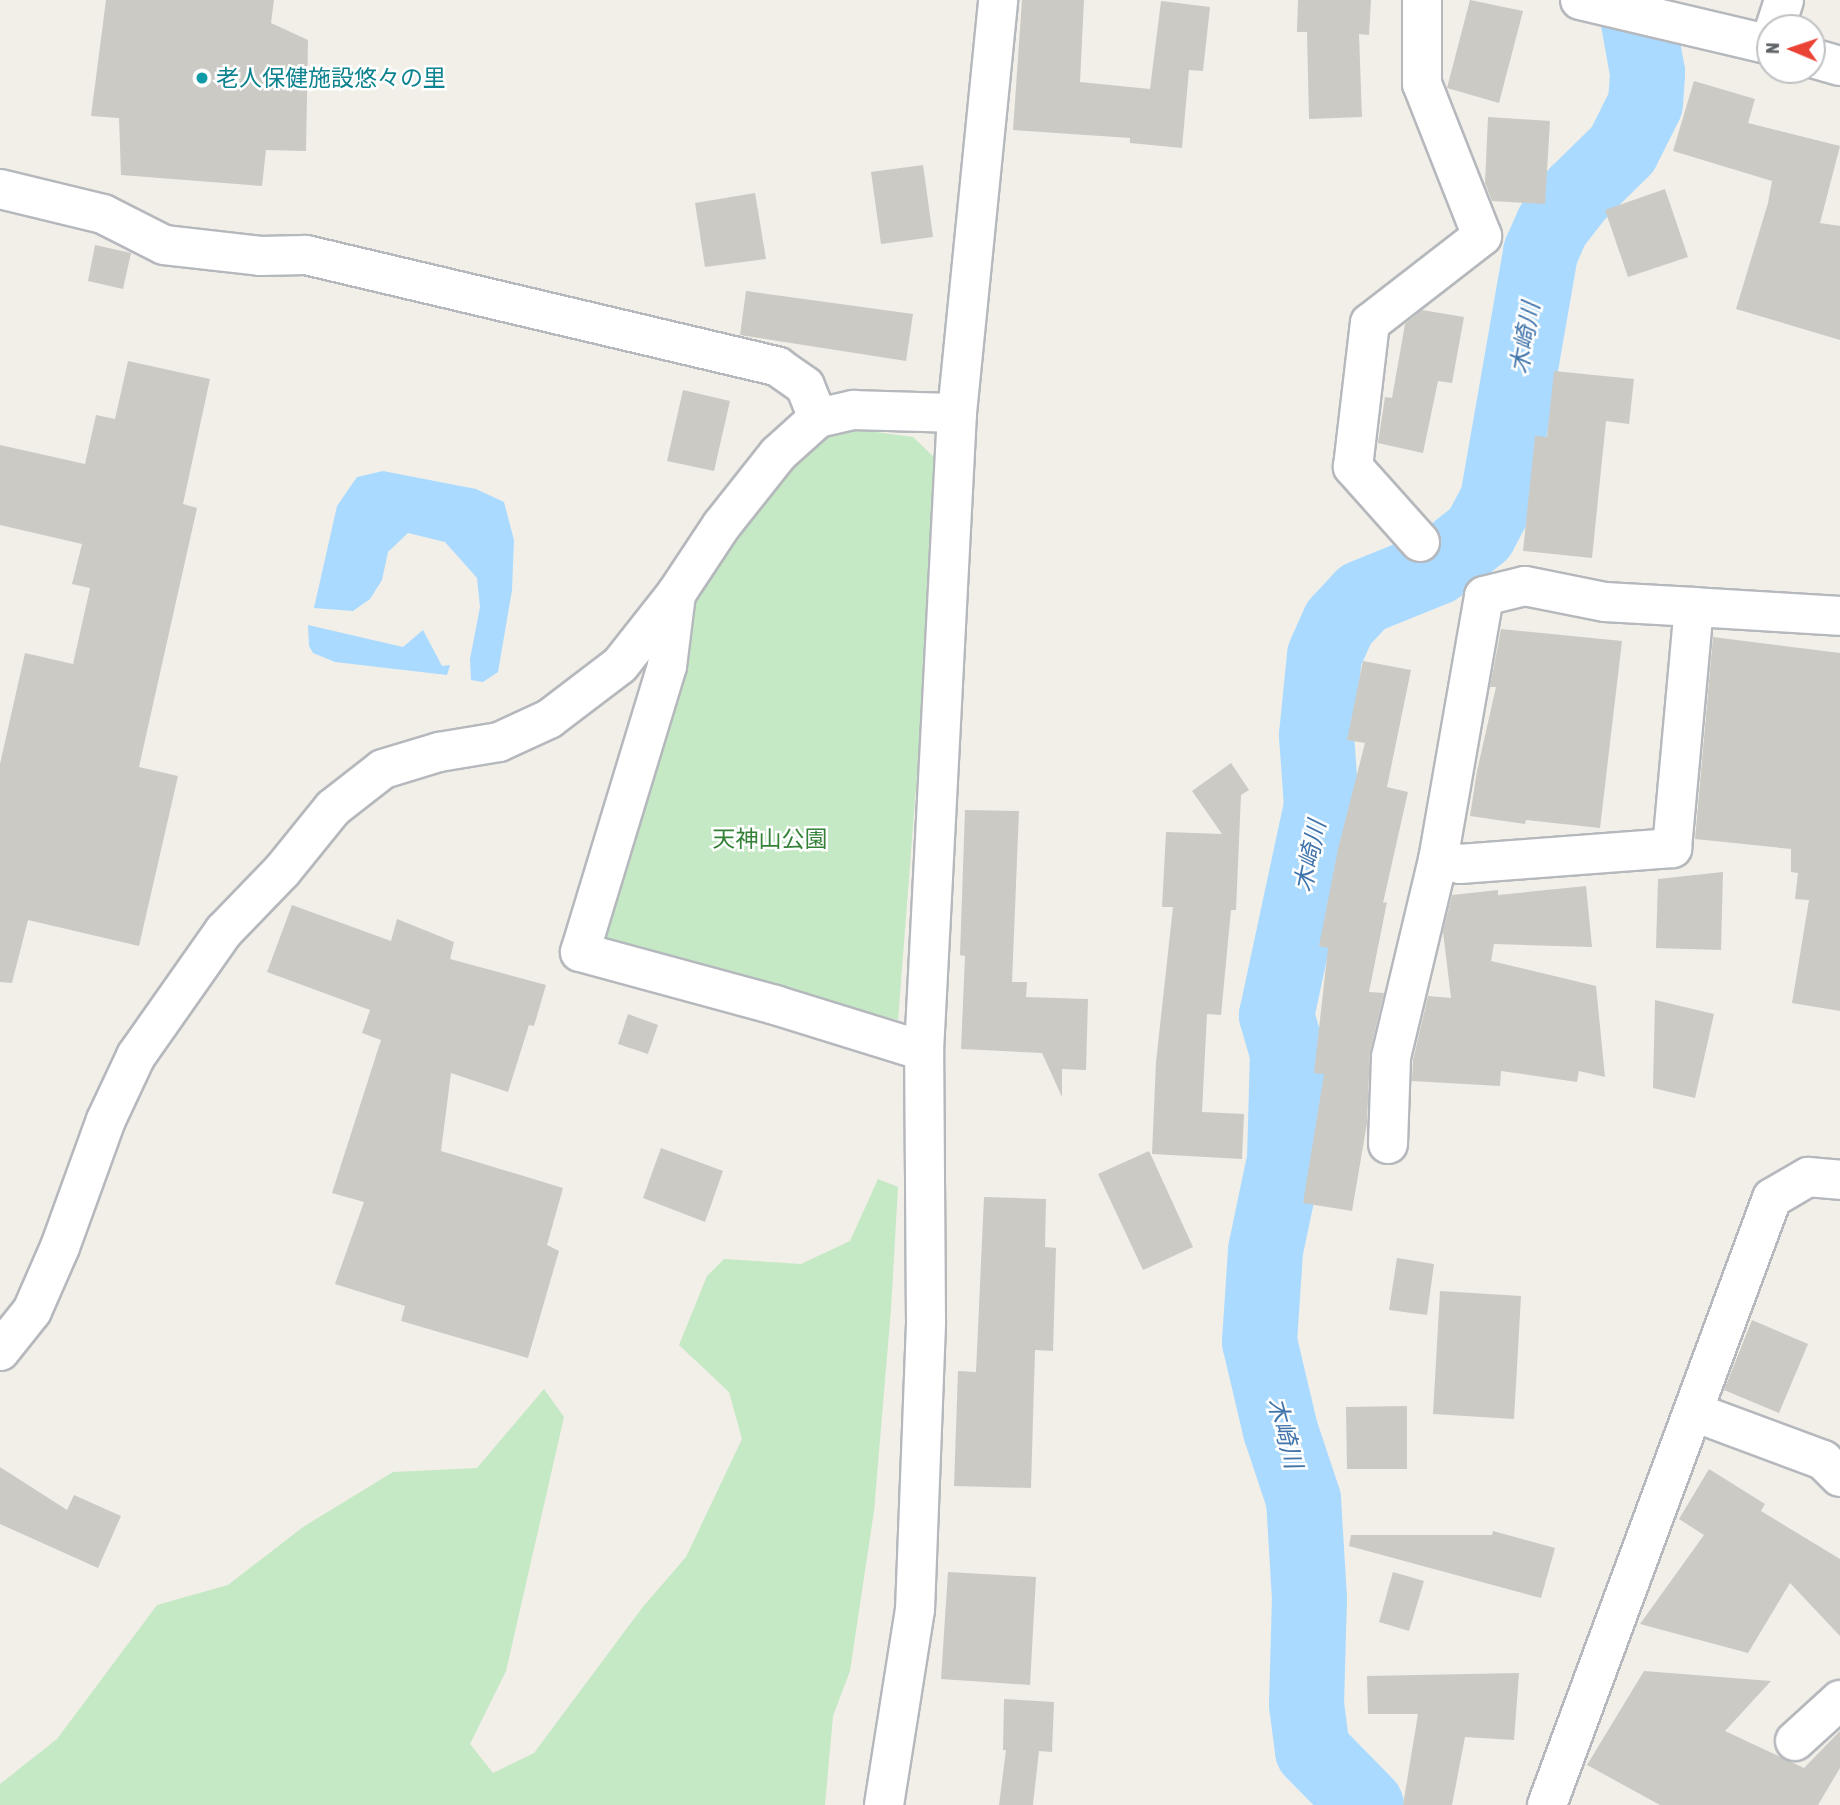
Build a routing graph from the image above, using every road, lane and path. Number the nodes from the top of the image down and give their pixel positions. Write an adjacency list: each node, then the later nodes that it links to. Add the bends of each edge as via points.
1 (998, 0): 6 (street)
2 (1422, 0): 8 (street, via 1422,84 1482,236 1370,323 1353,467)
3 (1580, 0): 4 (street)
4 (1756, 42)
5 (0, 189): 7 (street, via 103,214 164,245 260,256 306,255 778,366 806,387)
6 (957, 413): 7 (street, via 854,410); 13 (street)
7 (818, 418): 9 (street, via 778,454 721,526)
8 (1420, 542)
9 (676, 594): 13 (street, via 667,666 580,952); 16 (street, via 620,665 549,719 499,741 383,769 333,808 225,931 136,1056 106,1119 32,1311)
10 (1694, 607): 11 (street); 12 (street, via 1672,848 1460,864); 12 (street, via 1605,602 1525,586 1484,596)
11 (1840, 617)
12 (1438, 860): 14 (street, via 1391,1057)
13 (924, 1051): 22 (street, via 926,1321 921,1505 915,1610)
14 (1388, 1144)
15 (1840, 1180): 17 (street, via 1808,1177 1772,1198)
16 (0, 1352)
17 (1694, 1412): 18 (street, via 1824,1460); 21 (street)
18 (1840, 1477)
19 (1840, 1700): 20 (street)
20 (1795, 1741)
21 (1553, 1803)
22 (884, 1805)

